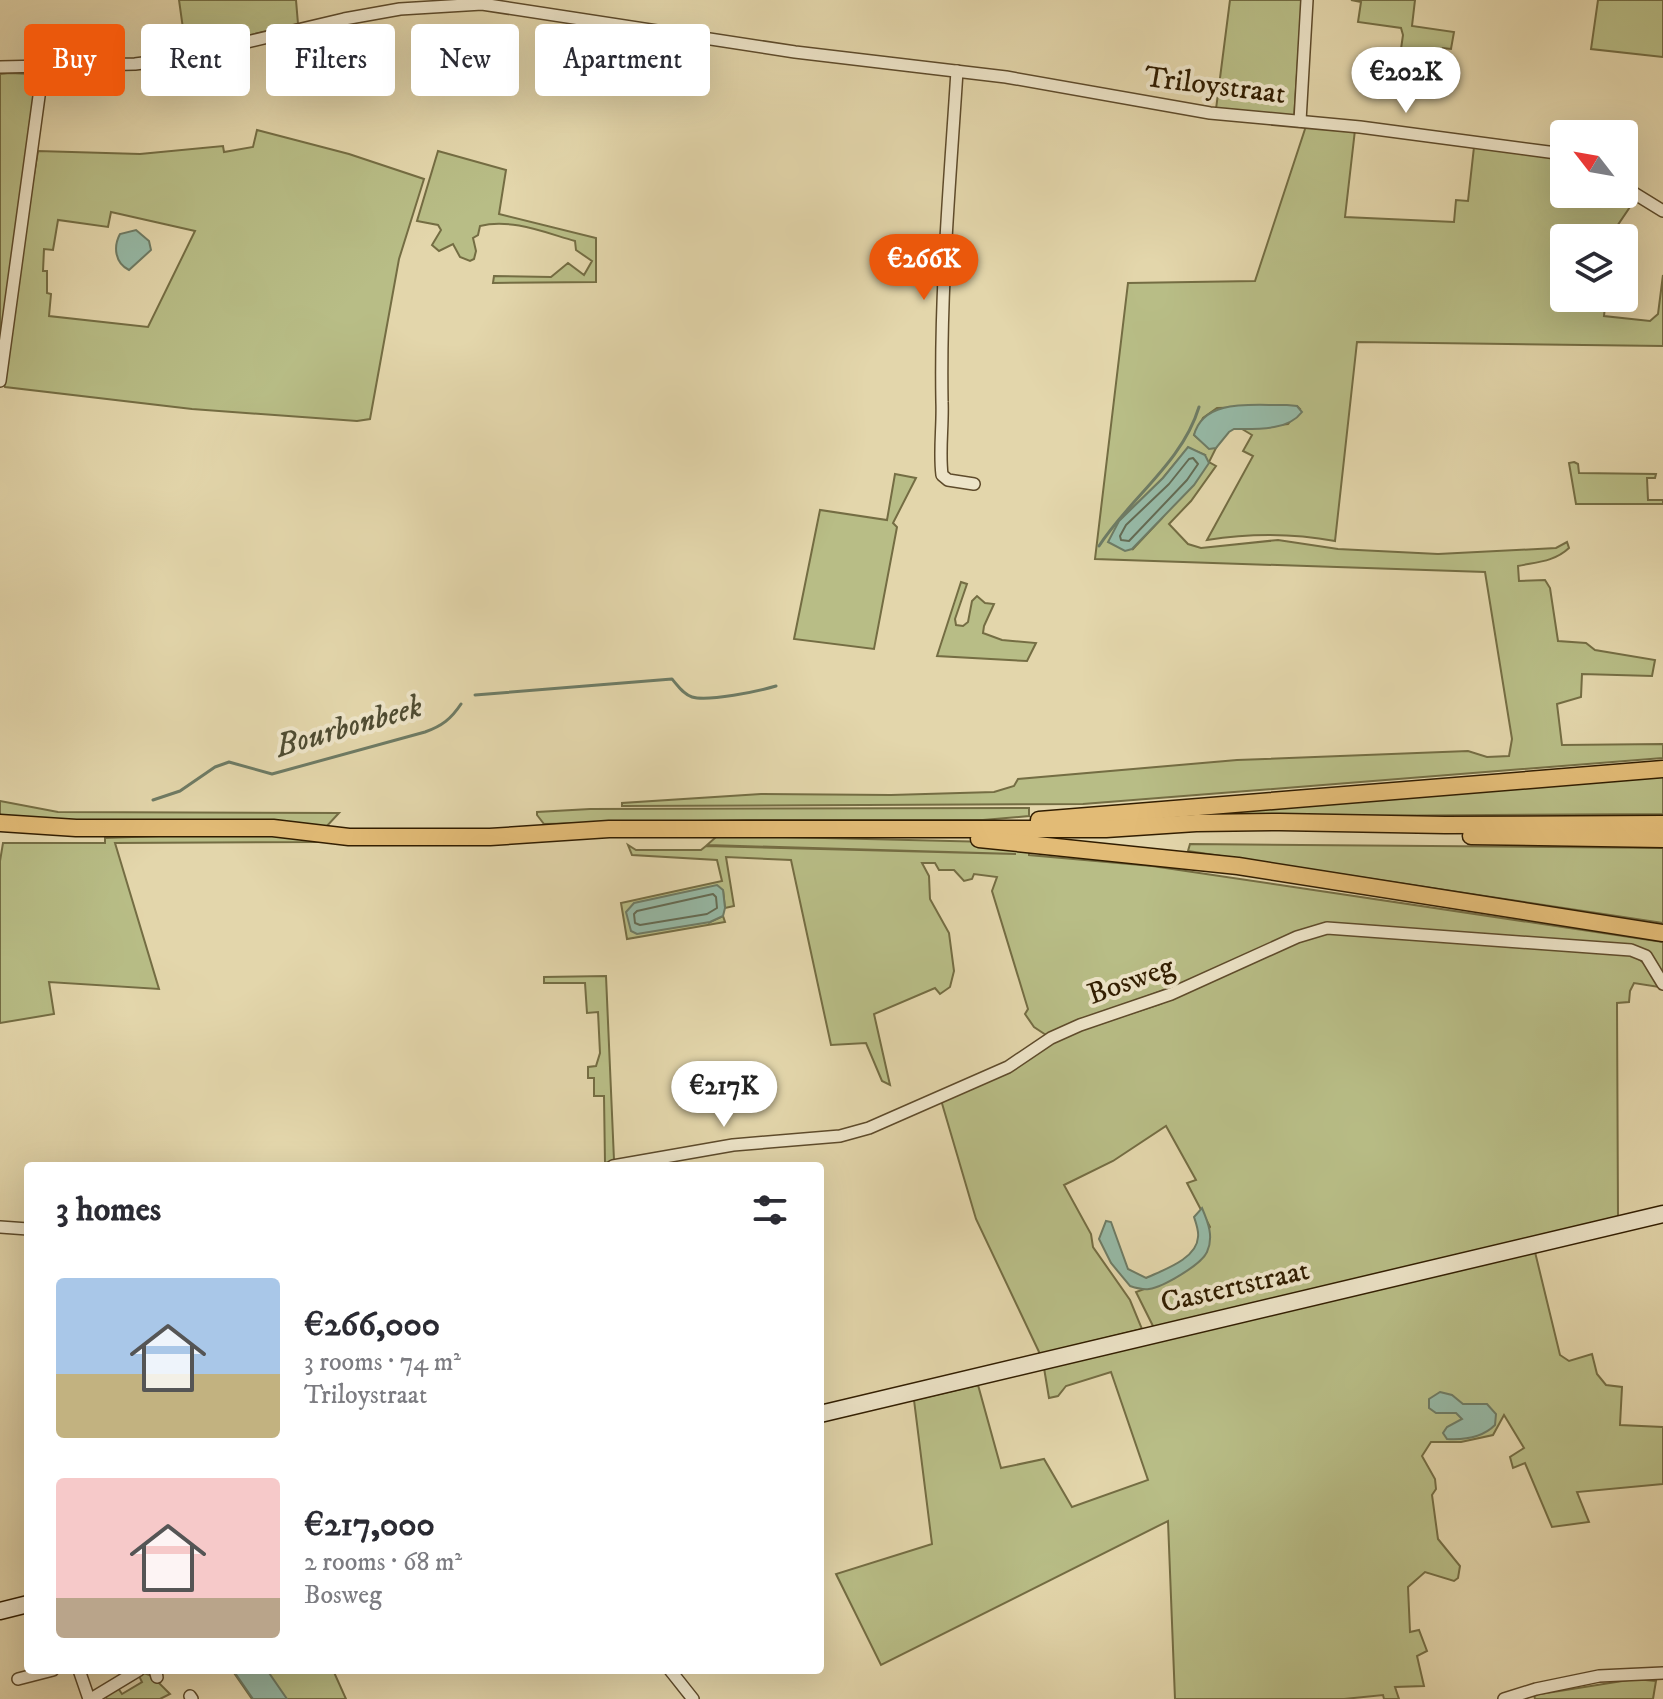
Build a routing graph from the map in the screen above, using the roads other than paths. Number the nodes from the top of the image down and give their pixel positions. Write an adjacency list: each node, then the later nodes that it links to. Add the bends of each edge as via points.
1 (1307, 0): 7 (street)
2 (125, 64): 5 (street, Triloystraat, via 175,59 400,9 482,4)
3 (0, 67): 4 (street, Triloystraat)
4 (24, 67)
5 (957, 71): 7 (street, Triloystraat, via 1210,113); 12 (street, via 941,315 941,464 948,480)
6 (39, 96): 11 (street)
7 (1300, 121): 8 (street, Triloystraat)
8 (1550, 152)
9 (1638, 196): 10 (street)
10 (1663, 211)
11 (0, 381)
12 (974, 484)
13 (1663, 769): 17 (main road)
14 (0, 823): 16 (main road)
15 (1663, 824): 18 (main road, via 1266,822)
16 (76, 828): 17 (main road, via 273,828 378,837 516,837 609,829); 19 (main road)
17 (918, 829): 18 (main road); 21 (main road, via 951,838 1238,866)
18 (1106, 829): 20 (main road)
19 (0, 833)
20 (1663, 839)
21 (1663, 933)
22 (1663, 984): 23 (street, Bosweg, via 1646,956 1631,950 1327,928 1171,994 1071,1028 1008,1067 869,1128)
23 (637, 1162)
24 (1663, 1214): 27 (main road, Castertstraat)
25 (0, 1227): 26 (street)
26 (24, 1229)
27 (824, 1413)
28 (24, 1605): 29 (main road)
29 (0, 1611)
30 (1663, 1673): 38 (street, via 1599,1676)
31 (37, 1674): 35 (street)
32 (81, 1674): 36 (street)
33 (132, 1674): 36 (street)
34 (673, 1674): 37 (street)
35 (18, 1679)
36 (90, 1699)
37 (693, 1699)
38 (1504, 1699)

